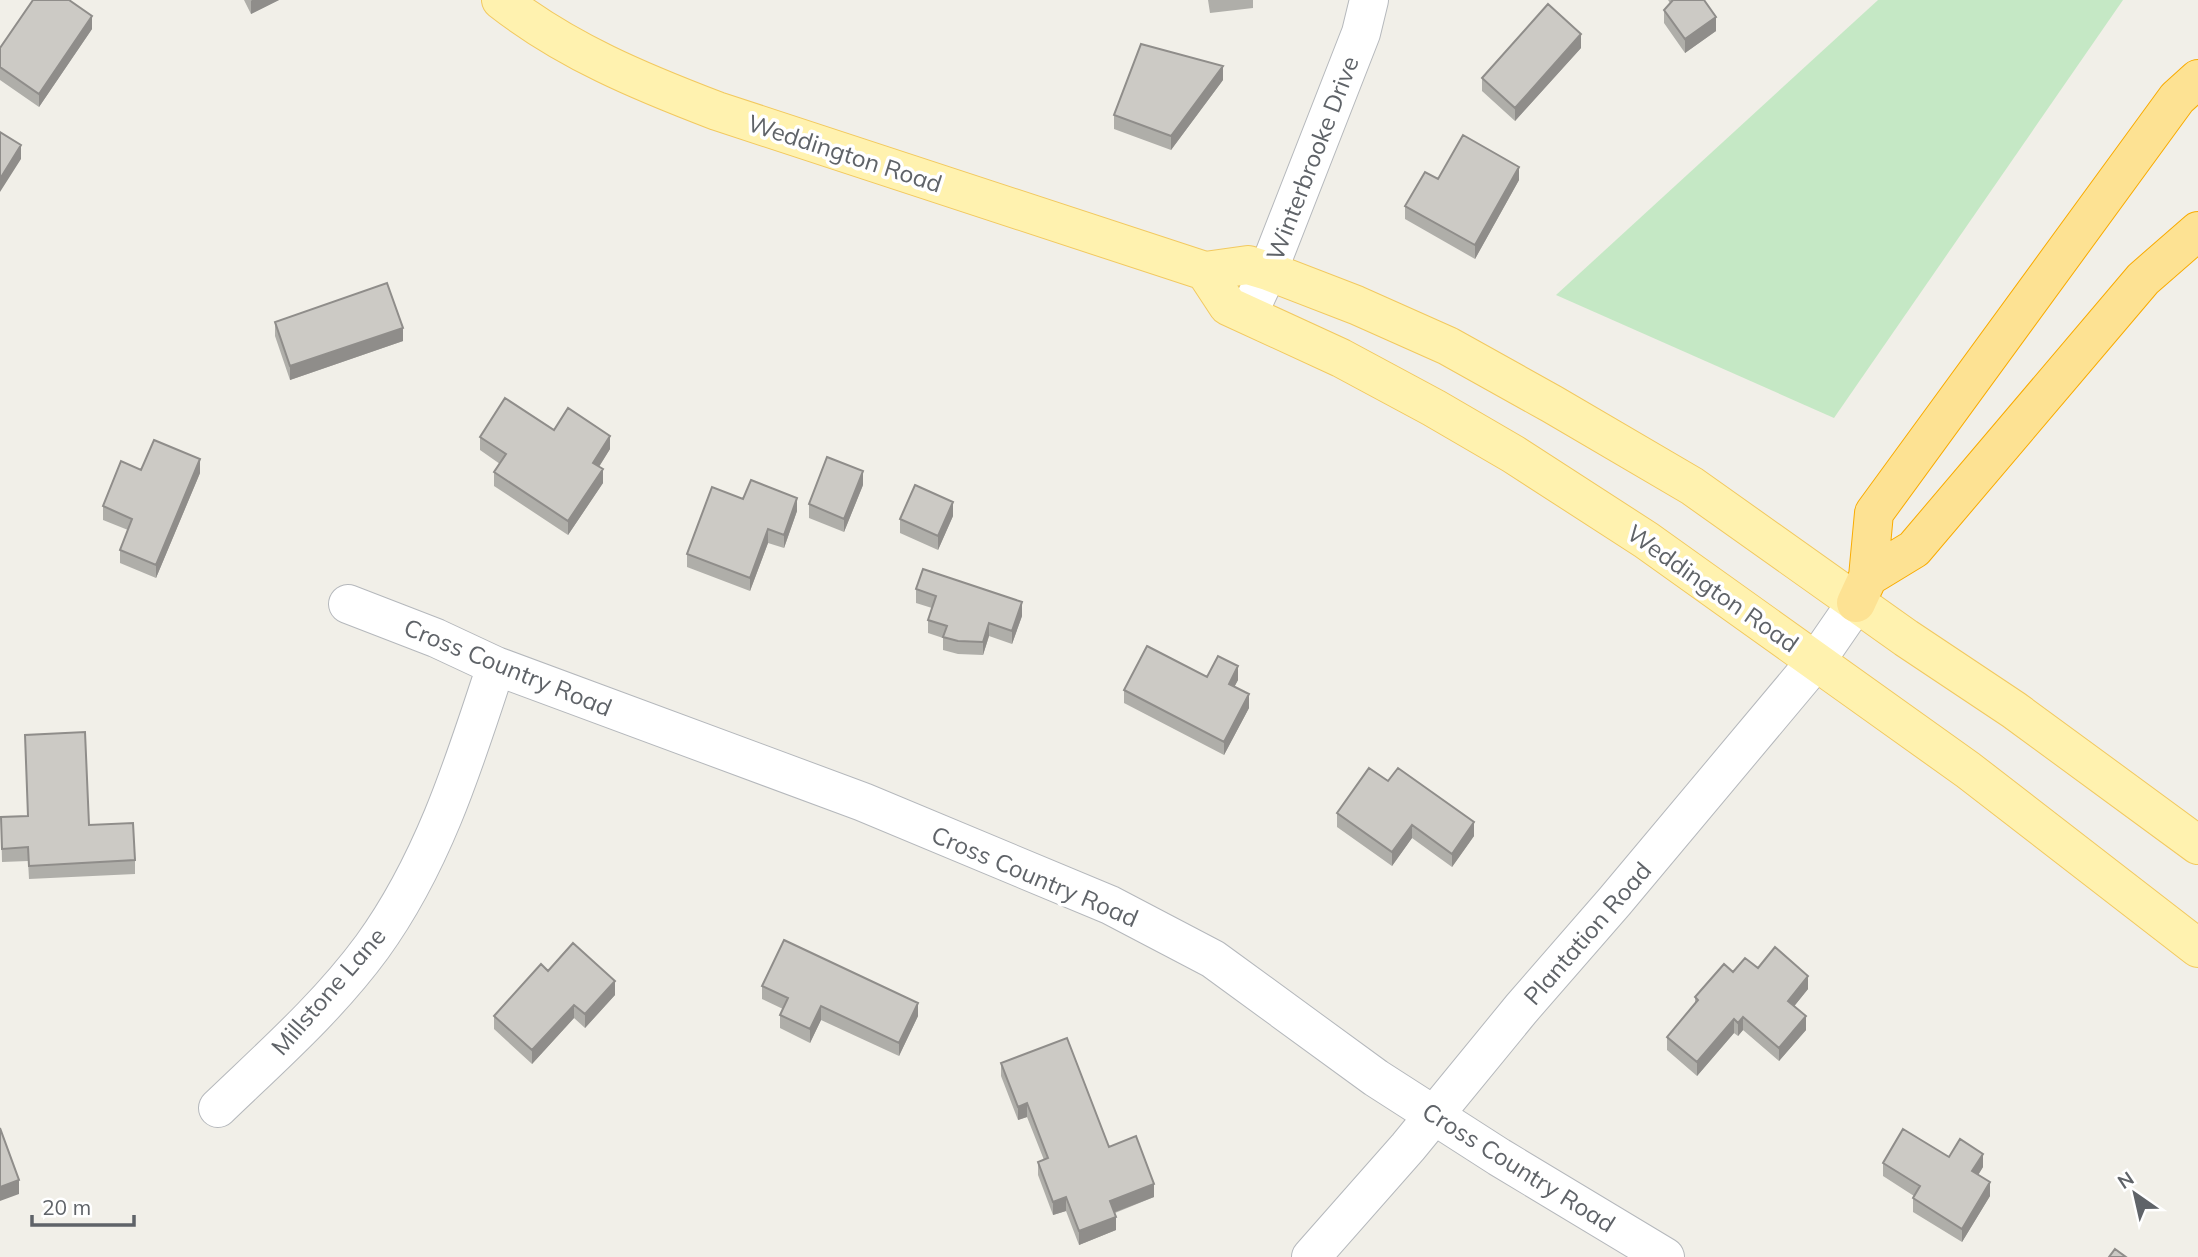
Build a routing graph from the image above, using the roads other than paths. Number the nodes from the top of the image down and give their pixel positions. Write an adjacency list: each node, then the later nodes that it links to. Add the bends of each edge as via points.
1 (501, 0): 5 (main road, Weddington Road, via 580,52 704,107)
2 (1369, 0): 6 (street, Winterbrooke Drive, via 1361,33)
3 (2198, 79): 8 (highway, via 2177,98 1874,513)
4 (2198, 231): 8 (highway, via 2143,279 1914,550)
5 (1205, 271): 6 (main road, Weddington Road, via 1248,265); 7 (main road, Weddington Road, via 1228,306)
6 (1268, 271): 7 (street, Winterbrooke Drive); 8 (main road, Weddington Road, via 1448,346)
7 (1248, 314): 10 (main road, Weddington Road, via 1353,364 1513,454 1646,540)
8 (1862, 590): 10 (street, Plantation Road); 12 (main road, Weddington Road, via 2014,710)
9 (348, 604): 11 (street, Cross Country Road)
10 (1816, 661): 13 (main road, Weddington Road, via 1968,770); 15 (street, Plantation Road)
11 (496, 666): 14 (street, Millstone Lane, via 459,780 401,902 371,947 306,1024); 15 (street, Cross Country Road, via 863,802 1110,905 1213,959)
12 (2198, 845)
13 (2198, 948)
14 (218, 1108)
15 (1434, 1115): 16 (street, Plantation Road); 17 (street, Cross Country Road)
16 (1311, 1257)
17 (1665, 1257)

